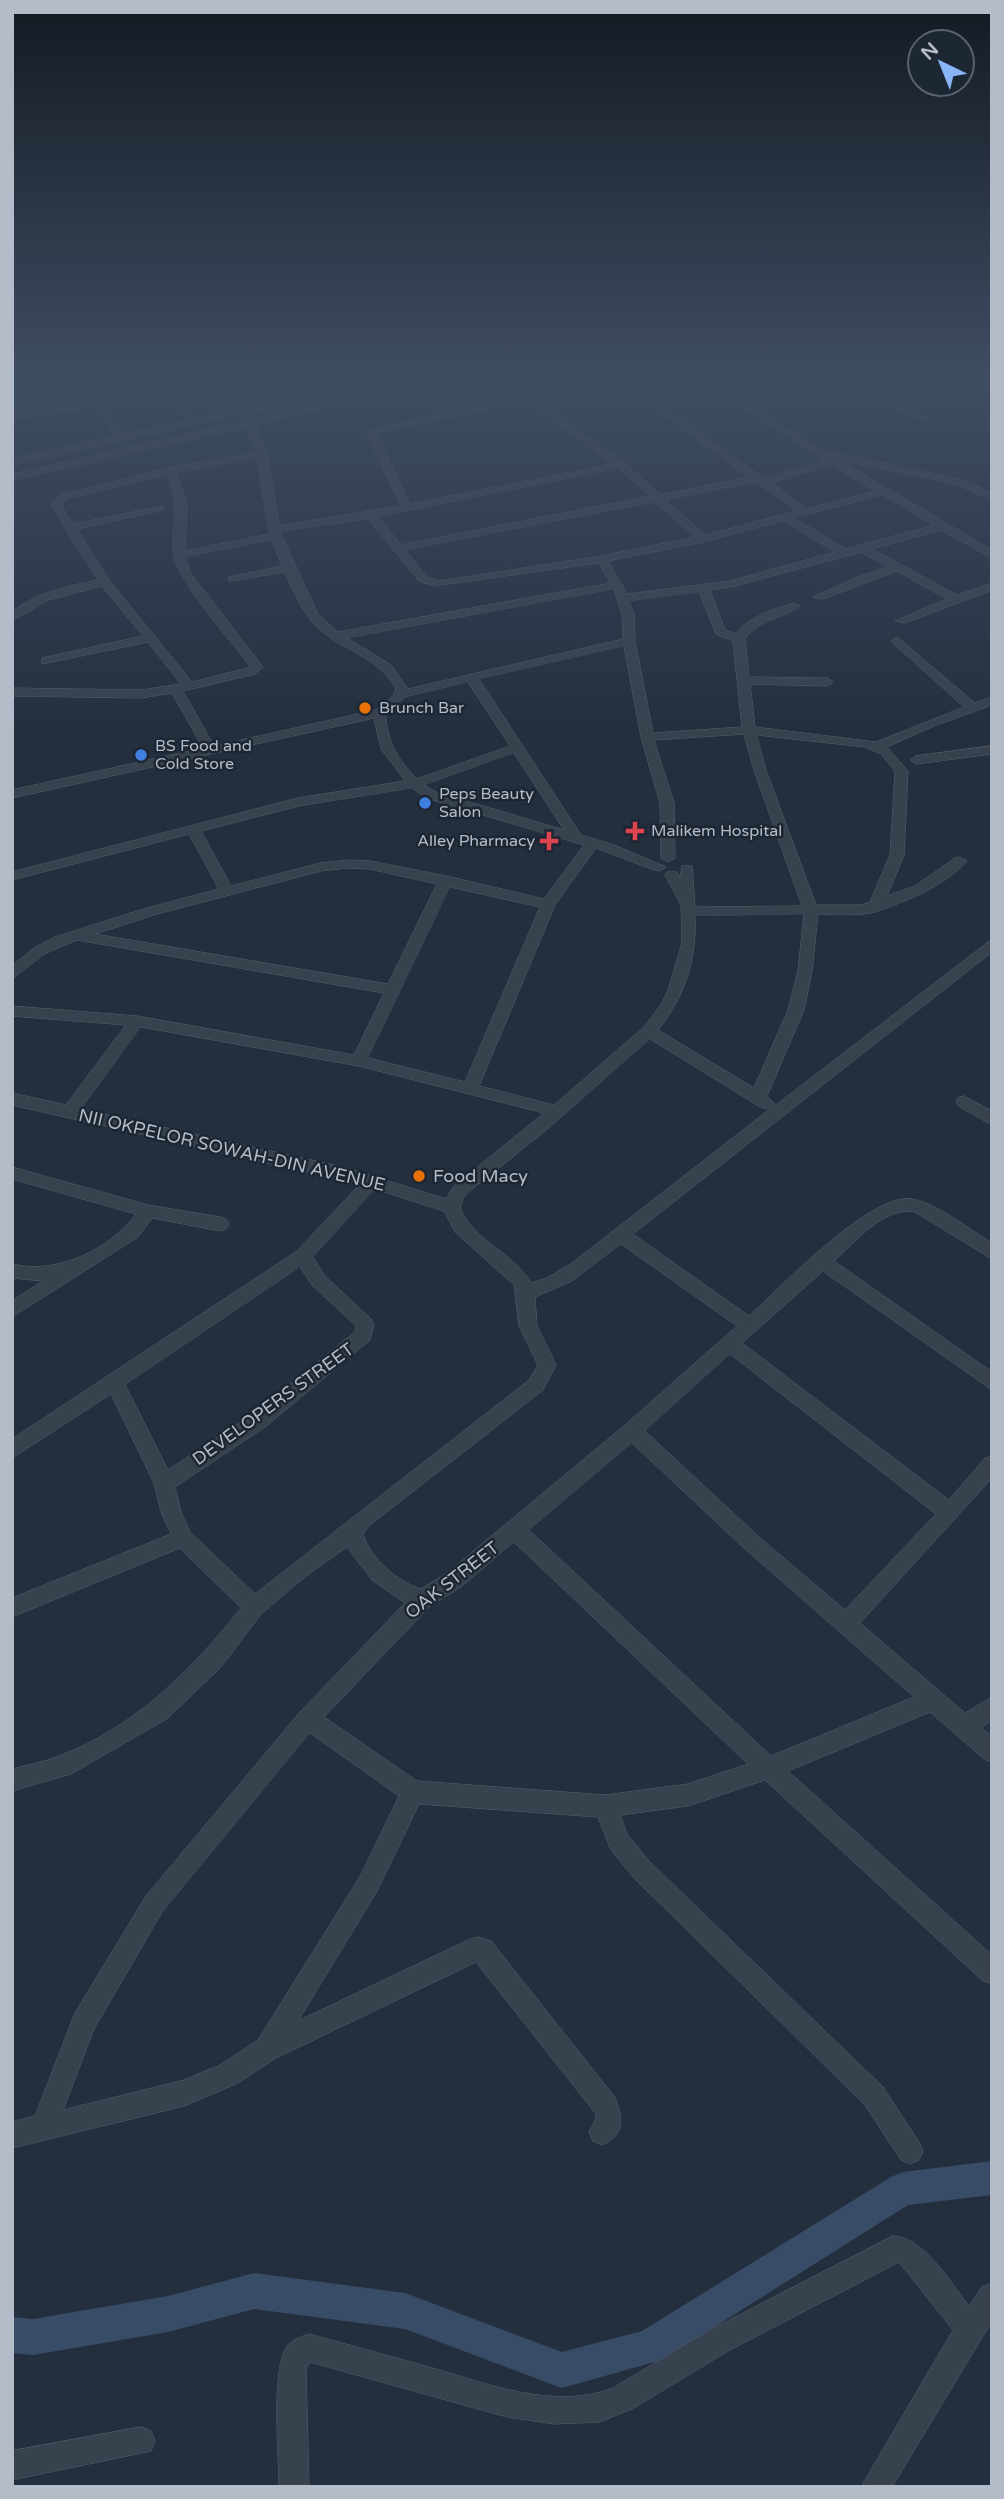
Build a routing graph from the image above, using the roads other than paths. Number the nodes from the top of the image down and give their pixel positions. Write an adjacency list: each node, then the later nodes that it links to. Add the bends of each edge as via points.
1 (70, 497): 18 (street, via 55,504)
2 (181, 497): 24 (street)
3 (269, 497): 19 (street)
4 (401, 497): 13 (street)
5 (464, 497): 13 (street)
6 (658, 497): 11 (street)
7 (674, 497): 11 (street)
8 (782, 497): 14 (street)
9 (866, 497): 14 (street)
10 (891, 497): 17 (street)
11 (661, 499): 20 (street); 21 (street)
12 (159, 508): 18 (street)
13 (407, 508): 15 (street)
14 (806, 513): 16 (street)
15 (371, 515): 19 (street); 21 (street)
16 (788, 519): 20 (street); 23 (street)
17 (942, 526): 22 (street); 25 (street)
18 (73, 527): 30 (street)
19 (275, 533): 24 (street); 28 (street)
20 (703, 539): 26 (street)
21 (400, 548): 26 (street, via 423,579 438,584)
22 (864, 549): 23 (street); 27 (street)
23 (846, 554): 33 (street)
24 (179, 555): 49 (street, via 186,574 257,667)
25 (992, 555)
26 (601, 559): 31 (street)
27 (899, 567): 34 (street); 36 (street)
28 (291, 568): 29 (street); 40 (street, via 311,613)
29 (233, 579)
30 (105, 582): 38 (street, via 58,593); 41 (street)
31 (618, 585): 35 (street); 40 (street)
32 (992, 586): 36 (street)
33 (704, 590): 35 (street); 42 (street, via 720,632)
34 (819, 597)
35 (623, 598): 43 (street)
36 (957, 600): 39 (street)
37 (794, 606): 42 (street, via 754,623)
38 (12, 618)
39 (901, 621)
40 (337, 636): 51 (street, via 394,674)
41 (152, 638): 45 (street); 49 (street)
42 (738, 639): 47 (street)
43 (629, 641): 46 (street); 56 (street)
44 (897, 641): 53 (street)
45 (46, 661)
46 (472, 678): 51 (street); 58 (street)
47 (742, 680): 48 (street); 55 (street)
48 (827, 682)
49 (183, 688): 50 (street, via 107,695); 60 (street)
50 (12, 692)
51 (401, 694): 54 (street)
52 (992, 701): 53 (street)
53 (972, 707): 57 (street)
54 (380, 713): 60 (street); 62 (street, via 381,735)
55 (749, 730): 56 (street); 57 (street); 77 (street)
56 (647, 737): 64 (street)
57 (878, 746): 75 (street, via 902,771 897,855)
58 (519, 747): 62 (street); 66 (street)
59 (992, 750): 61 (street)
60 (211, 752): 63 (street)
61 (916, 760)
62 (414, 785): 65 (street, via 298,802); 66 (street, via 431,795)
63 (12, 794)
64 (669, 825): 69 (street); 70 (street)
65 (192, 828): 71 (street); 73 (street)
66 (576, 838): 67 (street)
67 (593, 844): 69 (street); 74 (street)
68 (960, 861): 75 (street, via 920,889)
69 (665, 865): 70 (street, via 682,860); 76 (street)
70 (686, 866): 76 (street)
71 (12, 876)
72 (446, 880): 73 (street, via 349,864); 74 (street); 81 (street)
73 (227, 891): 78 (street)
74 (548, 904): 86 (street)
75 (875, 907): 77 (street)
76 (688, 909): 77 (street); 84 (street, via 689,943 676,990)
77 (811, 912): 87 (street, via 796,1010)
78 (74, 935): 80 (street, via 39,951); 81 (street)
79 (992, 944): 91 (street)
80 (12, 974)
81 (393, 990): 85 (street)
82 (12, 1010): 83 (street)
83 (137, 1021): 85 (street); 92 (street)
84 (649, 1031): 87 (street); 90 (street)
85 (359, 1061): 86 (street)
86 (470, 1088): 90 (street)
87 (758, 1098): 91 (street)
88 (12, 1099): 92 (street, NII OKPELOR SOWAH-DIN AVENUE)
89 (964, 1102): 93 (street)
90 (556, 1111): 96 (street, via 459,1191)
91 (780, 1111): 99 (street)
92 (70, 1112): 95 (street, NII OKPELOR SOWAH-DIN AVENUE)
93 (992, 1119)
94 (12, 1173): 97 (street)
95 (373, 1181): 96 (street, NII OKPELOR SOWAH-DIN AVENUE); 101 (street)
96 (451, 1207): 105 (street, via 457,1224)
97 (148, 1211): 98 (street); 103 (street, via 132,1232)
98 (220, 1224)
99 (620, 1234): 105 (street, via 556,1283); 107 (street)
100 (992, 1252): 102 (street, OAK STREET, via 920,1207 898,1204 857,1230)
101 (303, 1256): 109 (street); 114 (street, DEVELOPERS STREET, via 318,1280 365,1324 364,1335 258,1420)
102 (822, 1261): 107 (street, OAK STREET); 110 (street)
103 (81, 1268): 104 (street, via 47,1274); 106 (street)
104 (12, 1271)
105 (527, 1291): 117 (street, via 528,1327 547,1365 536,1385)
106 (12, 1310)
107 (750, 1326): 108 (street, OAK STREET)
108 (730, 1344): 111 (street, OAK STREET); 115 (street)
109 (114, 1382): 112 (street); 114 (street)
110 (992, 1382)
111 (632, 1431): 116 (street, OAK STREET); 122 (street, via 688,1486)
112 (12, 1450)
113 (992, 1464): 115 (street)
114 (164, 1483): 118 (street)
115 (950, 1513): 122 (street)
116 (515, 1530): 119 (street, OAK STREET, via 454,1580); 128 (street)
117 (352, 1532): 119 (street, via 354,1544 367,1562 406,1595); 120 (street)
118 (183, 1538): 120 (street); 121 (street)
119 (424, 1598): 125 (street, OAK STREET)
120 (254, 1607): 129 (street, via 213,1660 160,1711 63,1766)
121 (12, 1608)
122 (846, 1623): 123 (street)
123 (933, 1700): 126 (street); 128 (street)
124 (992, 1707): 126 (street)
125 (308, 1719): 130 (street); 134 (street, OAK STREET, via 154,1905 84,2022)
126 (964, 1727): 127 (street)
127 (992, 1751)
128 (768, 1768): 131 (street, via 688,1795); 132 (street)
129 (12, 1780)
130 (413, 1792): 131 (street); 133 (street, via 369,1883)
131 (605, 1806): 137 (street, via 619,1842 641,1869 874,2096)
132 (992, 1972)
133 (267, 2049): 134 (street, via 229,2074 184,2093); 135 (street, via 482,1950 605,2105 609,2124)
134 (44, 2127): 136 (street)
135 (601, 2132)
136 (12, 2135)
137 (910, 2151)
138 (992, 2297): 139 (street)
139 (969, 2329): 142 (street, via 910,2254 893,2249 599,2408 554,2410 507,2403 309,2348 300,2351 292,2369); 143 (street)
140 (141, 2441): 141 (street)
141 (12, 2466)
142 (294, 2487)
143 (875, 2487)

